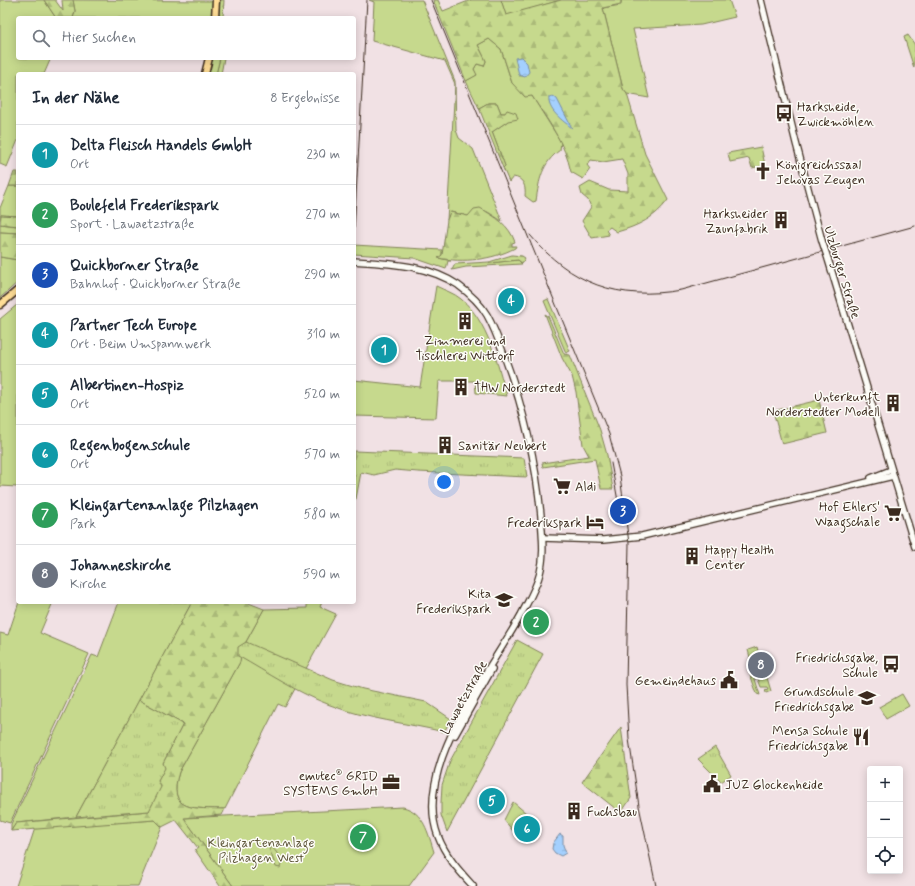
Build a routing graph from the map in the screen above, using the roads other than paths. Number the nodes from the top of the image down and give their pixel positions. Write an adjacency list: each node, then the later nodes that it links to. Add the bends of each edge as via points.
1 (216, 0): 3 (main road)
2 (760, 0): 9 (street, Ulzburger Straße, bridge, via 822,241)
3 (215, 16)
4 (208, 60): 5 (main road)
5 (206, 72)
6 (356, 261): 12 (street, Lawaetzstraße, via 415,267 435,272 468,293 486,314 510,370 528,432)
7 (16, 292): 8 (main road)
8 (0, 305)
9 (891, 470): 10 (street, Ulzburger Straße); 11 (street)
10 (893, 476): 11 (street); 13 (street, Ulzburger Straße)
11 (865, 481): 12 (street, via 642,536 608,540)
12 (543, 538): 14 (street, Lawaetzstraße, via 543,558 538,582 478,695 446,748 433,786 435,826 446,852)
13 (915, 547)
14 (473, 886)

